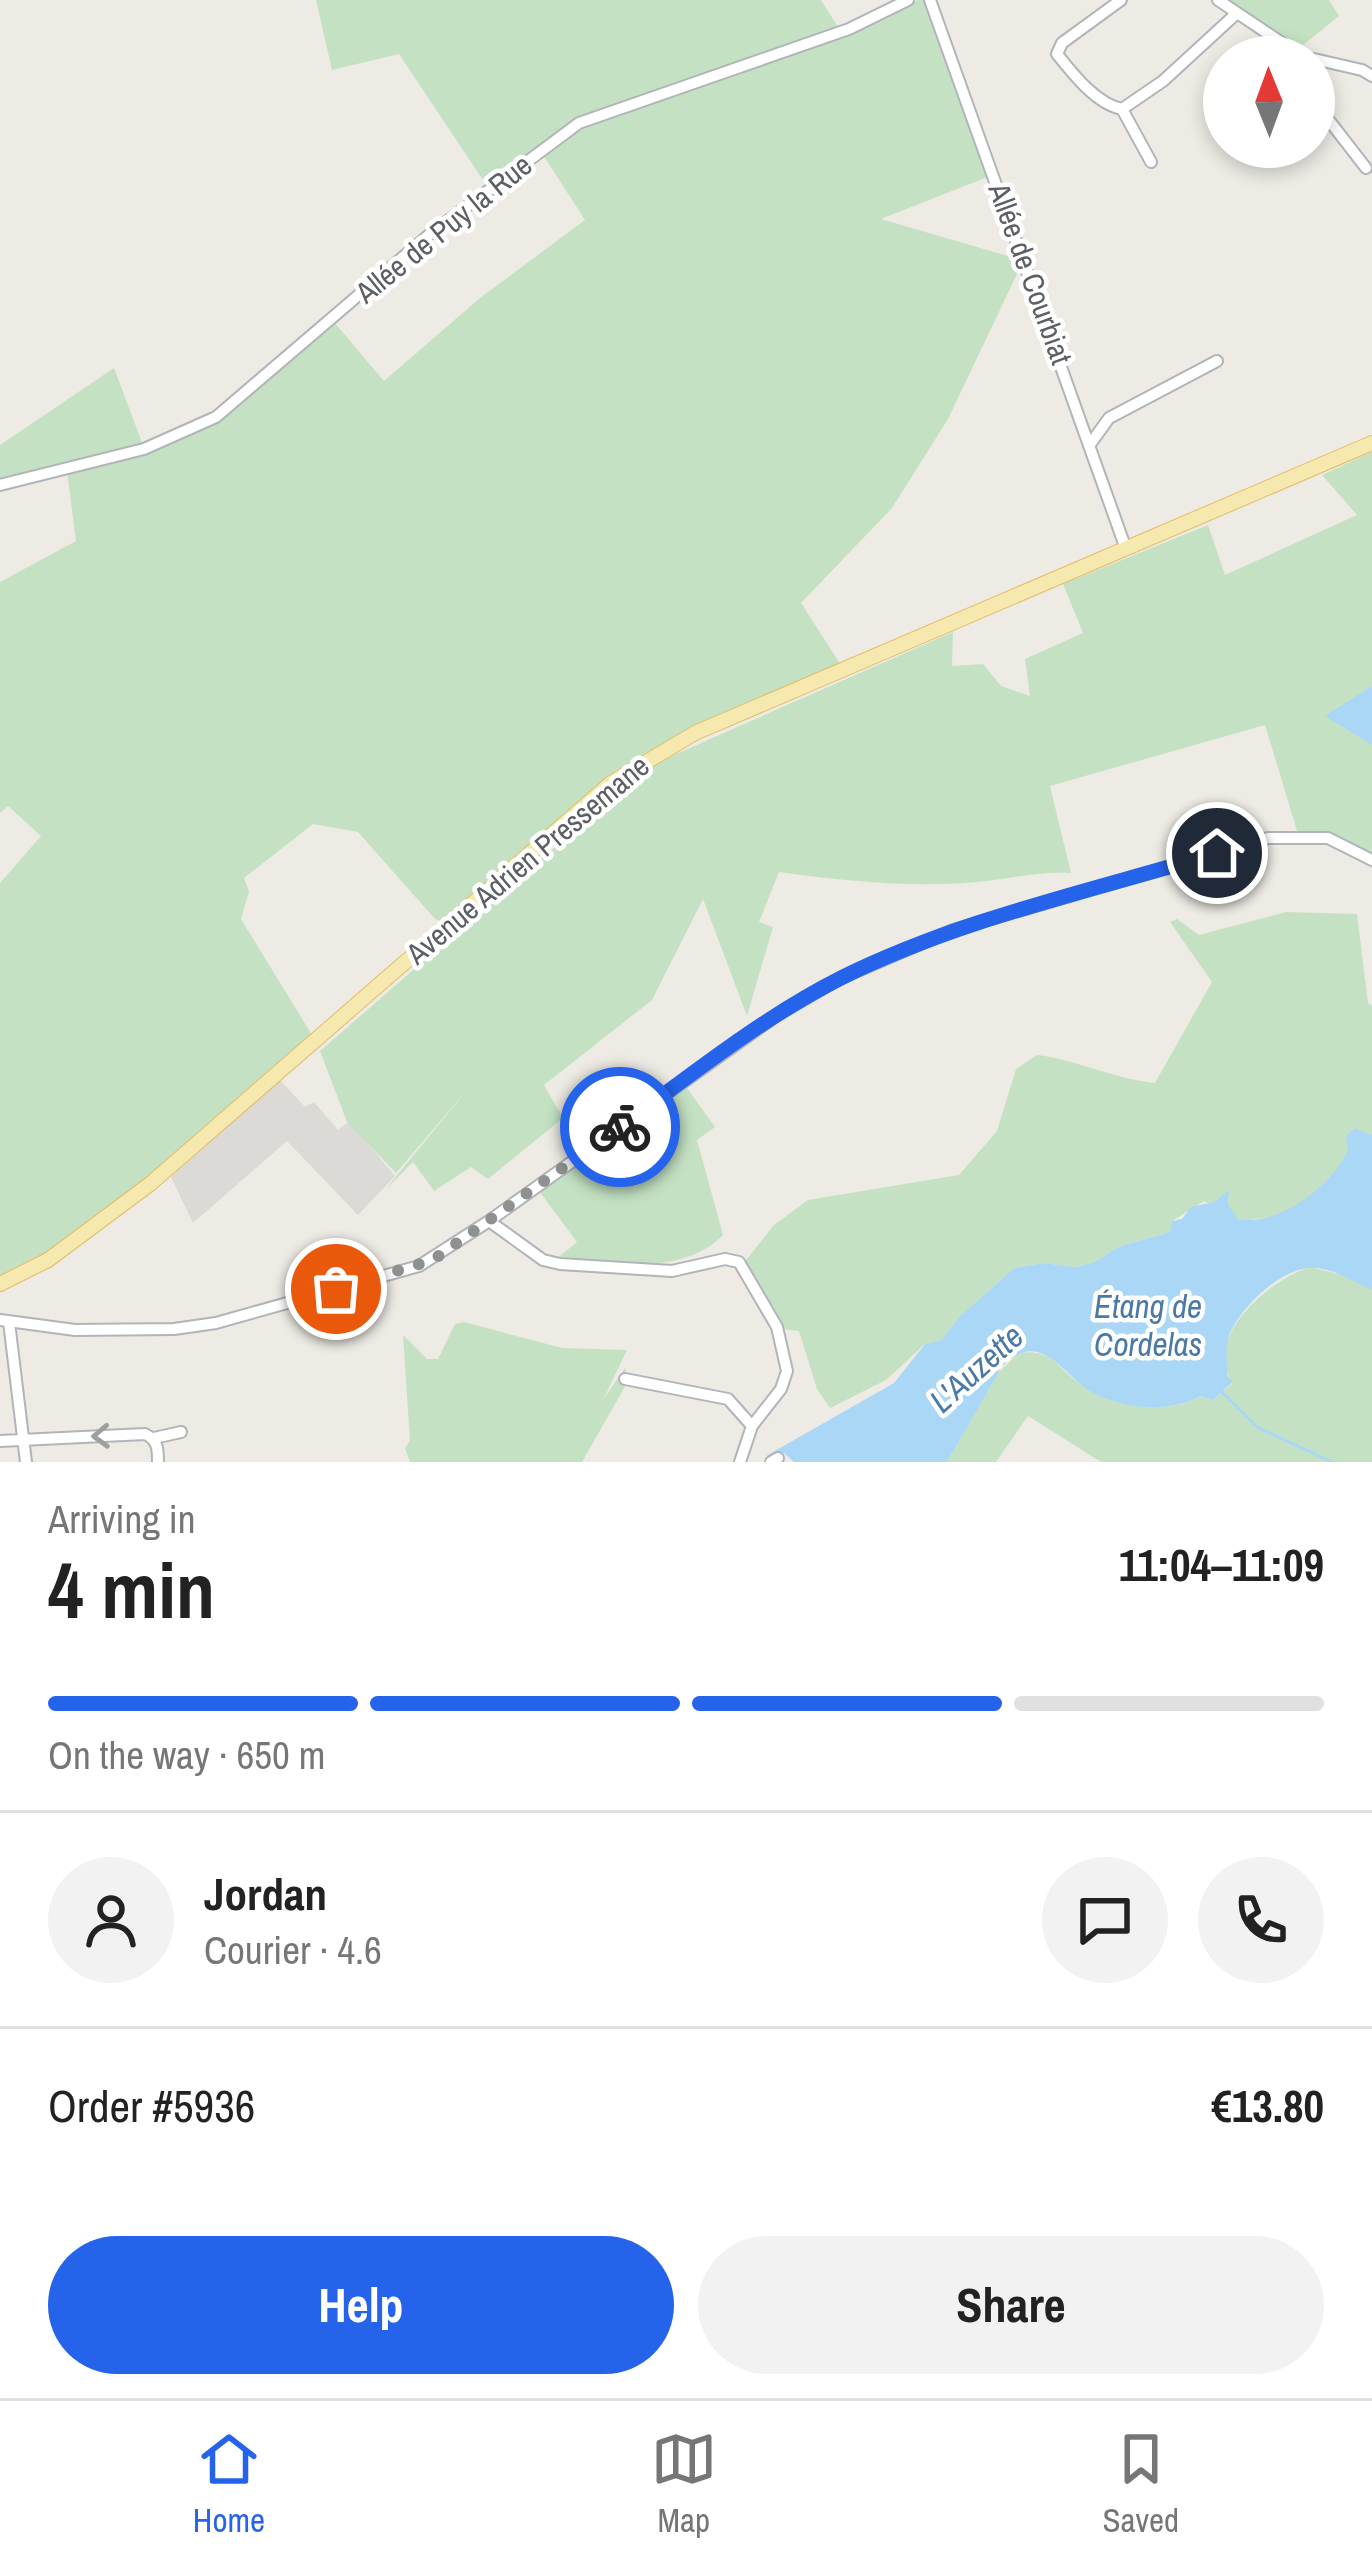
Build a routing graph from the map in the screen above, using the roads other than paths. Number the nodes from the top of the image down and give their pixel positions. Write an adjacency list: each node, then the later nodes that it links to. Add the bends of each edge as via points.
1 (908, 0): 16 (street, Allée de Puy la Rue, via 849,29 579,123 430,234 216,417 144,449)
2 (930, 0): 14 (street, Allée de Courbiat)
3 (1121, 0): 9 (street, via 1057,53)
4 (1218, 0): 5 (street)
5 (1237, 13): 6 (street); 9 (street)
6 (1270, 36)
7 (1335, 64): 8 (street)
8 (1372, 76)
9 (1122, 109): 11 (street)
10 (1335, 128): 12 (street)
11 (1151, 162)
12 (1366, 168)
13 (1217, 361): 14 (street, via 1109,418)
14 (1091, 443): 17 (street, Allée de Courbiat)
15 (1370, 449): 17 (main road, Avenue Adrien Pressemane)
16 (0, 485)
17 (1126, 549): 20 (main road, Avenue Adrien Pressemane, via 639,763 150,1184 48,1261)
18 (1372, 860): 19 (street, via 1328,838 1268,838 953,930 776,1016)
19 (490, 1221): 21 (street, via 419,1266 216,1323 75,1330); 23 (street, via 560,1264 672,1271 739,1262 771,1314 787,1361 782,1390)
20 (0, 1284)
21 (4, 1322): 26 (street)
22 (626, 1379): 23 (street, via 728,1399)
23 (752, 1426): 30 (street)
24 (181, 1432): 25 (street)
25 (154, 1438): 26 (street, one-way to 26); 29 (street)
26 (23, 1439): 27 (street); 28 (street)
27 (0, 1441)
28 (26, 1462)
29 (158, 1462)
30 (740, 1462)

